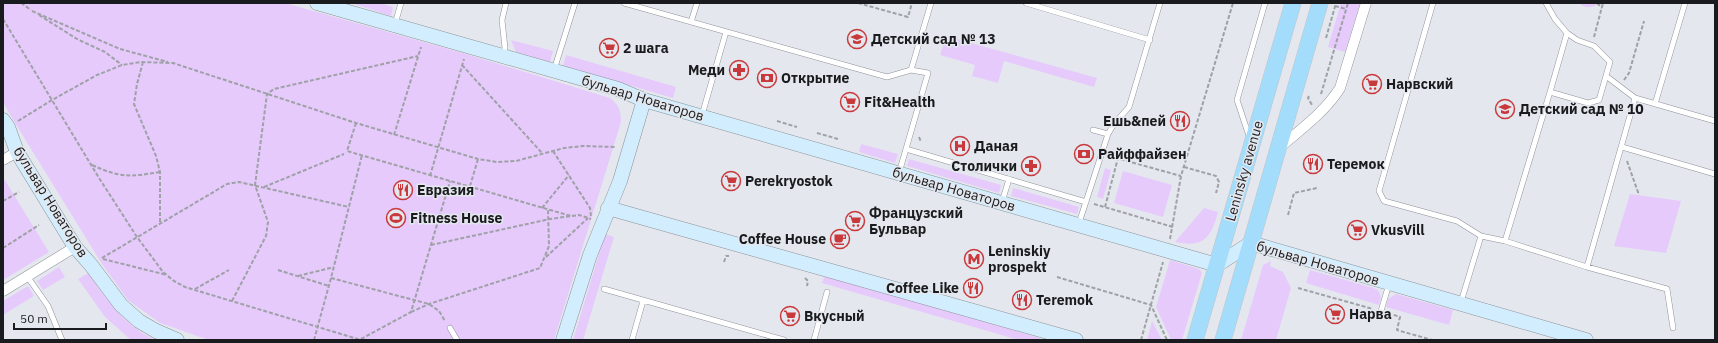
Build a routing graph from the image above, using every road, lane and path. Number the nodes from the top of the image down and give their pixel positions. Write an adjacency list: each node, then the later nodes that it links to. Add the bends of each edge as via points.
1 (21, 3): 27 (path)
2 (317, 3): 24 (street, бульвар Новаторов)
3 (401, 3): 31 (lane)
4 (506, 3): 40 (lane, via 502,20)
5 (575, 3): 46 (lane)
6 (624, 3): 30 (lane)
7 (696, 3): 30 (lane)
8 (858, 3): 9 (path, via 908,17)
9 (912, 3)
10 (931, 3): 45 (lane)
11 (1026, 3): 34 (lane)
12 (1160, 3): 34 (lane)
13 (1233, 3): 85 (path)
14 (1265, 3): 69 (lane, via 1237,100)
15 (1293, 3): 69 (main road, Leninsky avenue)
16 (1348, 3): 26 (path)
17 (1366, 3): 74 (street, via 1336,95)
18 (1433, 3): 117 (lane, via 1379,191 1384,201 1457,222)
19 (1546, 3): 33 (lane)
20 (1597, 3): 25 (path)
21 (1604, 3): 25 (path)
22 (1685, 3): 57 (lane)
23 (1331, 4): 26 (path); 35 (path); 74 (main road, Leninsky avenue)
24 (345, 7): 31 (street, бульвар Новаторов)
25 (1602, 8): 37 (path, via 1593,38)
26 (1346, 9): 53 (path)
27 (32, 11): 42 (path, via 120,49); 43 (path, via 105,52)
28 (3, 19): 54 (path)
29 (1644, 21): 48 (path, via 1629,73)
30 (691, 22): 32 (lane)
31 (395, 25): 40 (street, бульвар Новаторов)
32 (726, 32): 45 (lane, via 887,77); 58 (lane)
33 (1567, 33): 37 (lane); 50 (lane)
34 (1150, 40): 66 (lane, via 1129,107)
35 (1325, 41)
36 (421, 46): 39 (path)
37 (1594, 46): 47 (lane, via 1610,62)
38 (466, 54): 44 (path)
39 (418, 56): 51 (path, via 274,89); 67 (path)
40 (503, 56): 46 (street, бульвар Новаторов)
41 (143, 62): 42 (path); 43 (path); 86 (path, via 134,104)
42 (173, 63): 51 (path)
43 (122, 65): 54 (path, via 97,75)
44 (462, 65): 71 (path); 77 (path)
45 (911, 70): 73 (lane, via 928,73)
46 (554, 71): 55 (street, бульвар Новаторов, via 618,89)
47 (1606, 76): 48 (lane); 50 (lane, via 1599,100 1588,103)
48 (1620, 87): 52 (lane)
49 (1310, 91): 56 (path, via 1308,98 1314,108)
50 (1550, 92): 119 (lane)
51 (266, 94): 62 (path); 94 (path)
52 (1635, 98): 57 (lane); 70 (lane)
53 (1319, 99)
54 (52, 100): 59 (path); 84 (path)
55 (644, 100): 58 (street, бульвар Новаторов); 72 (street)
56 (1316, 104)
57 (1655, 104): 61 (lane)
58 (702, 116): 87 (street, бульвар Новаторов)
59 (9, 121): 76 (street, бульвар Новаторов, via 8,127)
60 (777, 121): 63 (path)
61 (1715, 121)
62 (356, 123): 67 (path); 80 (path, via 347,151)
63 (797, 127)
64 (1093, 130): 66 (lane)
65 (817, 133): 68 (path)
66 (1108, 134): 78 (lane)
67 (394, 135): 71 (path)
68 (838, 139)
69 (1252, 144): 127 (main road, Leninsky avenue)
70 (1622, 146): 88 (lane); 100 (path); 129 (lane)
71 (439, 148): 82 (path); 90 (path)
72 (630, 149): 75 (path, via 583,146); 107 (street)
73 (906, 149): 87 (lane); 92 (lane)
74 (1278, 149): 121 (main road, Leninsky avenue)
75 (553, 151): 77 (path); 89 (path)
76 (17, 152): 83 (street); 123 (street, бульвар Новаторов)
77 (542, 153): 82 (path, via 516,161)
78 (1101, 153): 81 (path); 102 (lane)
79 (344, 154): 95 (path)
80 (362, 155): 90 (path); 104 (path)
81 (1118, 158): 91 (path); 105 (path)
82 (478, 159): 96 (path)
83 (3, 160)
84 (91, 164): 86 (path, via 123,176); 118 (path)
85 (1184, 167): 91 (path); 99 (path, via 1216,176 1219,182)
86 (160, 172): 113 (path)
87 (899, 173): 103 (street, бульвар Новаторов)
88 (1715, 174)
89 (569, 175): 106 (path); 111 (path, via 590,208 591,219)
90 (430, 176): 93 (path)
91 (1182, 176): 116 (path)
92 (1009, 179): 102 (lane); 103 (lane)
93 (450, 181): 96 (path); 122 (path)
94 (255, 185): 95 (path); 113 (path, via 240,182 227,184); 147 (path, via 268,222 266,236)
95 (263, 187): 104 (path)
96 (470, 187): 106 (path)
97 (1317, 188): 109 (path, via 1294,193)
98 (19, 192): 101 (path)
99 (1216, 193)
100 (1639, 195)
101 (3, 201)
102 (1086, 202): 105 (path); 115 (lane)
103 (1002, 203): 115 (street, бульвар Новаторов)
104 (349, 206): 128 (path)
105 (1105, 207): 116 (path)
106 (542, 208): 108 (path)
107 (608, 208): 158 (street); 164 (street)
108 (548, 210): 110 (path); 112 (path)
109 (1288, 215)
110 (571, 216): 111 (path); 112 (path)
111 (588, 218): 125 (path)
112 (550, 219): 122 (path); 125 (path)
113 (160, 224): 118 (path)
114 (39, 225): 124 (path)
115 (1078, 225): 127 (street, бульвар Новаторов)
116 (1173, 227): 120 (path)
117 (1481, 236): 119 (lane); 151 (lane)
118 (137, 237): 134 (path); 134 (path, via 101,259)
119 (1505, 241): 129 (lane)
120 (1169, 242)
121 (1251, 243): 127 (street, бульвар Новаторов); 132 (main road, Leninsky avenue); 139 (street, бульвар Новаторов)
122 (431, 245): 148 (path)
123 (75, 247): 133 (street); 160 (street, бульвар Новаторов, via 121,305 156,331)
124 (3, 248)
125 (546, 257): 150 (path, via 540,268)
126 (1164, 259): 152 (path)
127 (1217, 265): 132 (main road); 171 (main road, Leninsky avenue)
128 (334, 267): 135 (path); 138 (path)
129 (1588, 267): 157 (lane, via 1667,289)
130 (229, 270): 143 (path)
131 (278, 270): 135 (path)
132 (1242, 272): 172 (main road, Leninsky avenue)
133 (27, 276): 145 (street); 159 (lane, via 48,306)
134 (168, 276): 143 (path)
135 (297, 276): 140 (path)
136 (804, 277): 141 (path, via 808,281)
137 (1057, 277): 152 (path)
138 (331, 278): 140 (path); 148 (path)
139 (1389, 283): 151 (street, бульвар Новаторов); 153 (lane)
140 (329, 286): 155 (path)
141 (807, 286)
142 (1298, 288): 153 (path)
143 (194, 290): 147 (path)
144 (604, 290): 149 (lane)
145 (3, 291)
146 (827, 292): 167 (lane)
147 (232, 301): 155 (path)
148 (415, 301): 150 (path); 154 (path)
149 (644, 301): 165 (lane); 166 (lane)
150 (429, 304): 154 (path); 156 (path, via 439,311)
151 (1461, 304): 174 (street, бульвар Новаторов)
152 (1151, 305): 169 (path); 170 (path)
153 (1381, 311): 173 (path, via 1400,317 1397,330)
154 (411, 312): 162 (path)
155 (318, 327): 161 (path); 162 (path)
156 (450, 328): 163 (lane)
157 (1672, 328)
158 (1047, 336): 168 (street)
159 (60, 339)
160 (177, 340)
161 (314, 340)
162 (361, 340)
163 (457, 340)
164 (563, 340)
165 (632, 340)
166 (784, 340)
167 (814, 340)
168 (1076, 340)
169 (1141, 340)
170 (1168, 340)
171 (1196, 340)
172 (1223, 340)
173 (1432, 340)
174 (1586, 340)

